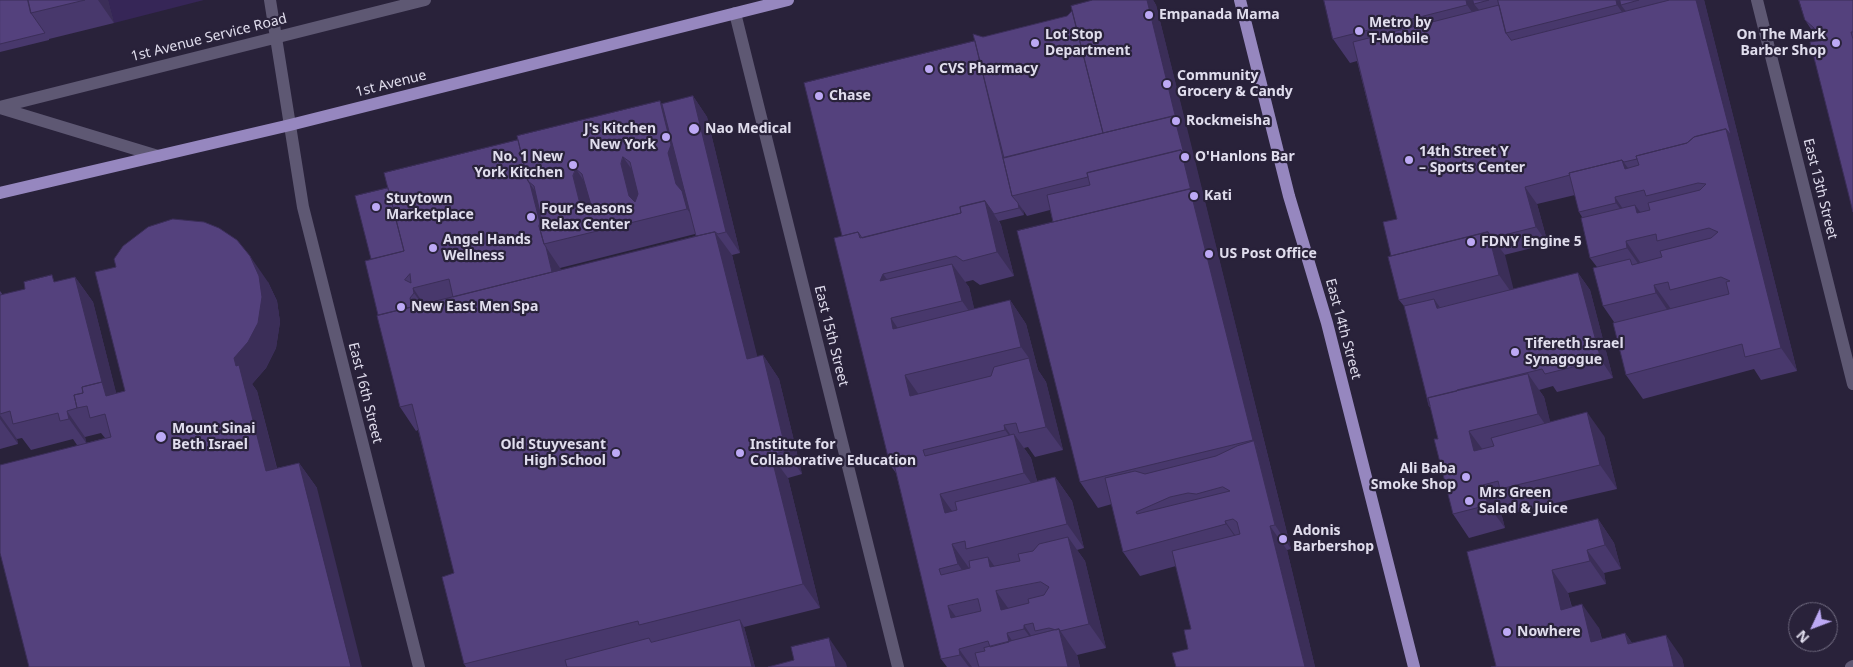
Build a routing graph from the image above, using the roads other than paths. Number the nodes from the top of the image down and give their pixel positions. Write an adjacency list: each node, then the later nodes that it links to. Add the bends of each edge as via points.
1 (270, 0): 7 (street, East 16th Street)
2 (425, 0): 7 (street, 1st Avenue Service Road)
3 (788, 0): 6 (main road, 1st Avenue)
4 (1240, 0): 15 (main road, East 14th Street, via 1289,196 1327,323)
5 (1758, 0): 12 (street, East 13th Street)
6 (735, 13): 9 (main road, 1st Avenue); 14 (street, East 15th Street)
7 (277, 36): 8 (street, 1st Avenue Service Road); 9 (street, East 16th Street)
8 (0, 107): 10 (street)
9 (290, 125): 10 (main road, 1st Avenue); 13 (street, East 16th Street, via 303,207)
10 (158, 156): 11 (main road, 1st Avenue)
11 (0, 193)
12 (1853, 384)
13 (419, 667)
14 (898, 667)
15 (1414, 667)

